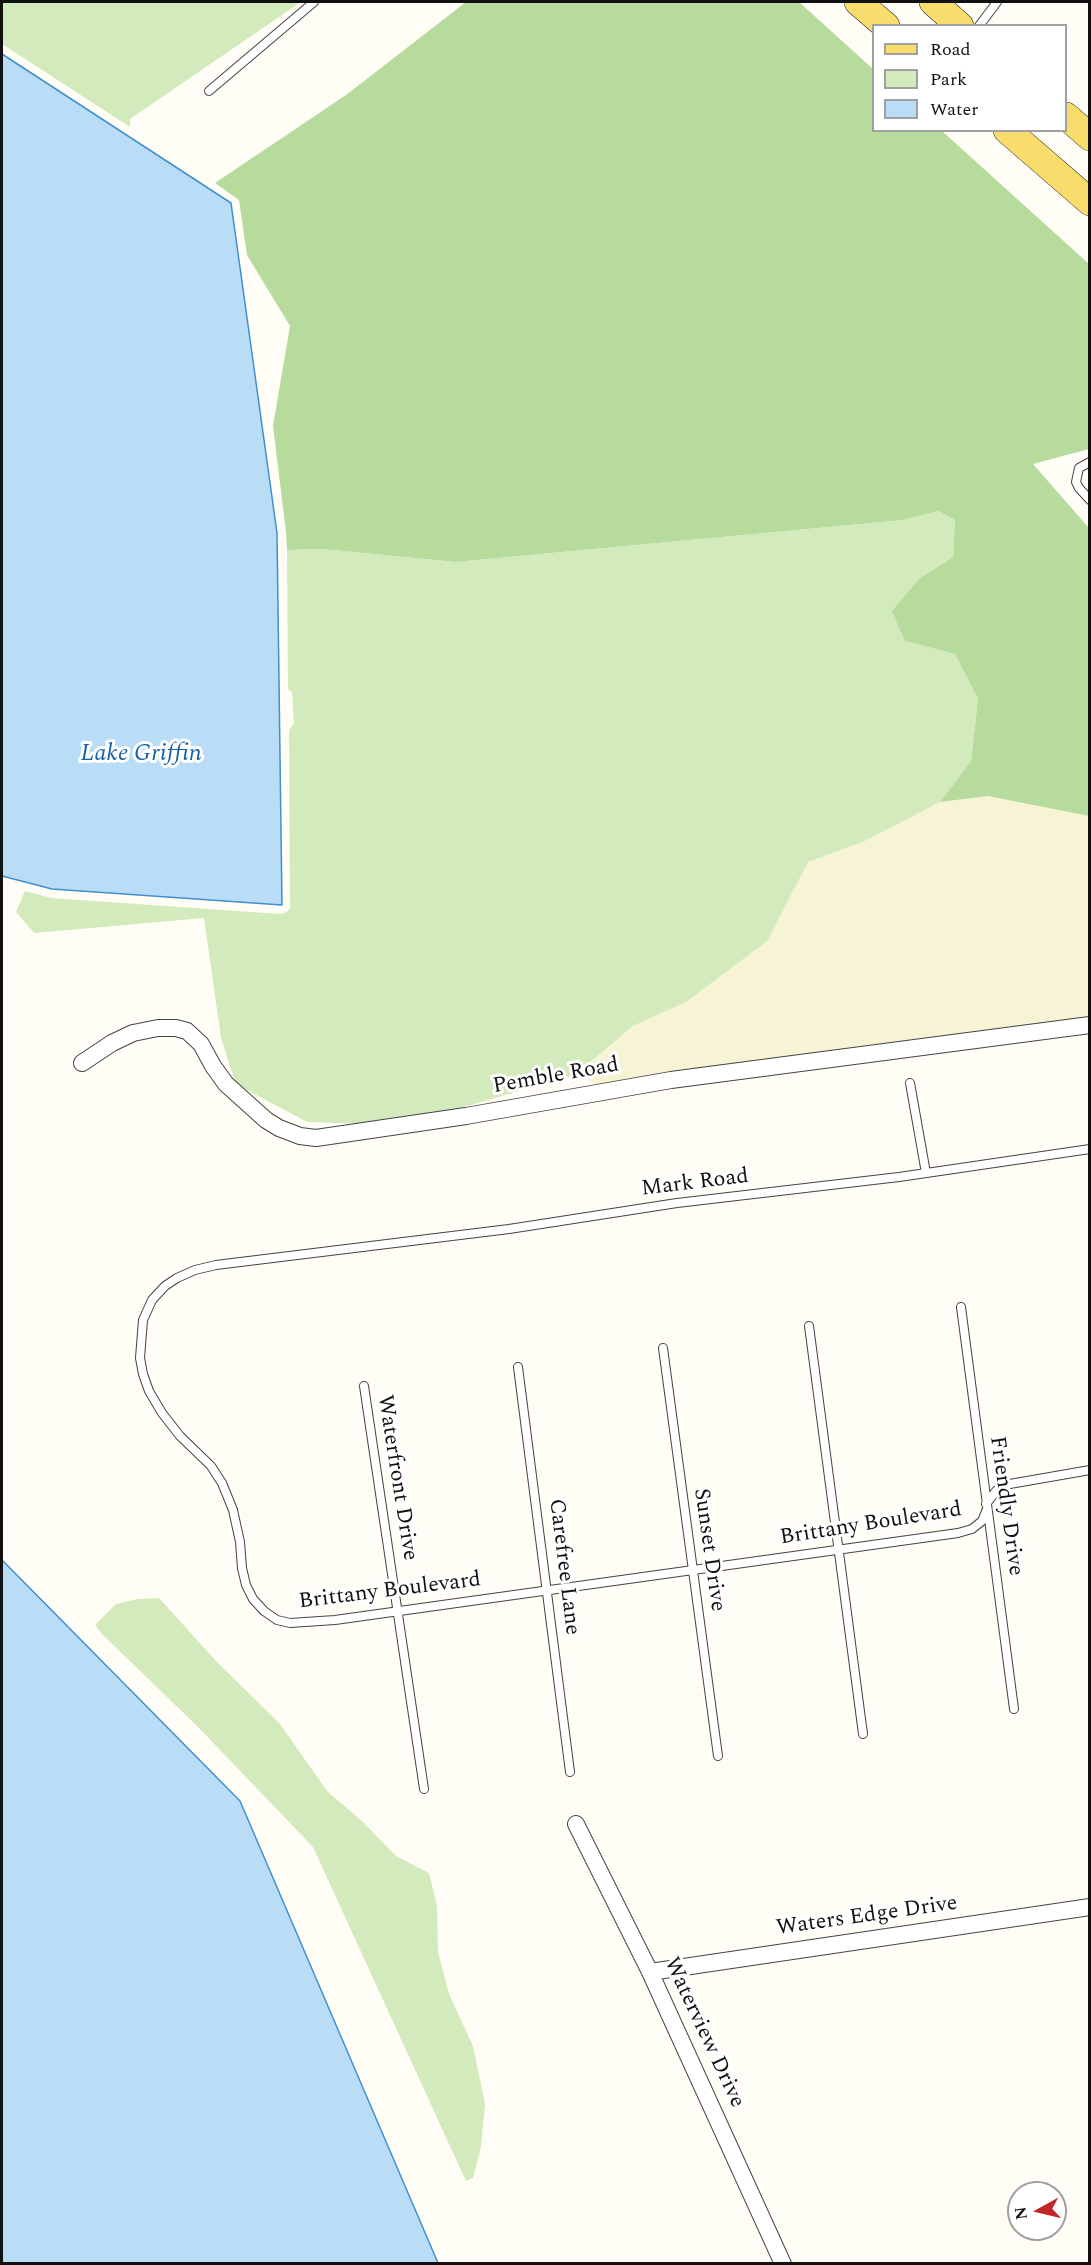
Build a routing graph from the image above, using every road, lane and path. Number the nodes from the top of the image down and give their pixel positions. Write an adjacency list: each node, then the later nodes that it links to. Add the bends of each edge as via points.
1 (314, 2): 8 (lane)
2 (858, 2): 5 (main road)
3 (933, 2): 6 (main road)
4 (997, 2): 7 (lane)
5 (884, 24)
6 (958, 24)
7 (980, 24)
8 (209, 91)
9 (1067, 118): 11 (main road)
10 (1009, 132): 12 (main road)
11 (1089, 137)
12 (1089, 202)
13 (1089, 462): 14 (lane, via 1079,468 1076,482)
14 (1089, 500)
15 (1089, 1025): 16 (street, Pemble Road, via 671,1080 316,1138 300,1136 266,1120 226,1084 201,1044 176,1028 134,1033)
16 (82, 1063)
17 (910, 1083): 19 (lane)
18 (1089, 1149): 19 (lane, Mark Road)
19 (926, 1173): 20 (lane, Mark Road)
20 (304, 1254): 31 (lane, Brittany Boulevard, via 216,1265 165,1286 152,1300 143,1320 143,1374 162,1413 212,1466 222,1483 233,1510 246,1585 264,1611 290,1623)
21 (961, 1307): 27 (lane, Friendly Drive)
22 (809, 1326): 28 (lane)
23 (663, 1348): 29 (lane, Sunset Drive)
24 (518, 1367): 30 (lane, Carefree Lane)
25 (364, 1386): 31 (lane, Waterfront Drive)
26 (1089, 1470): 27 (lane, Brittany Boulevard, via 1004,1485)
27 (986, 1507): 28 (lane, Brittany Boulevard, via 982,1521 972,1529); 32 (lane, Friendly Drive)
28 (838, 1551): 29 (lane, Brittany Boulevard); 33 (lane)
29 (693, 1570): 30 (lane, Brittany Boulevard); 34 (lane, Sunset Drive)
30 (548, 1590): 31 (lane, Brittany Boulevard); 35 (lane, Carefree Lane)
31 (398, 1610): 36 (lane, Waterfront Drive)
32 (1014, 1709)
33 (863, 1734)
34 (718, 1756)
35 (570, 1772)
36 (424, 1789)
37 (576, 1824): 39 (street, Waterview Drive)
38 (1089, 1907): 39 (street, Waters Edge Drive)
39 (650, 1972): 40 (street, Waterview Drive)
40 (783, 2264)

